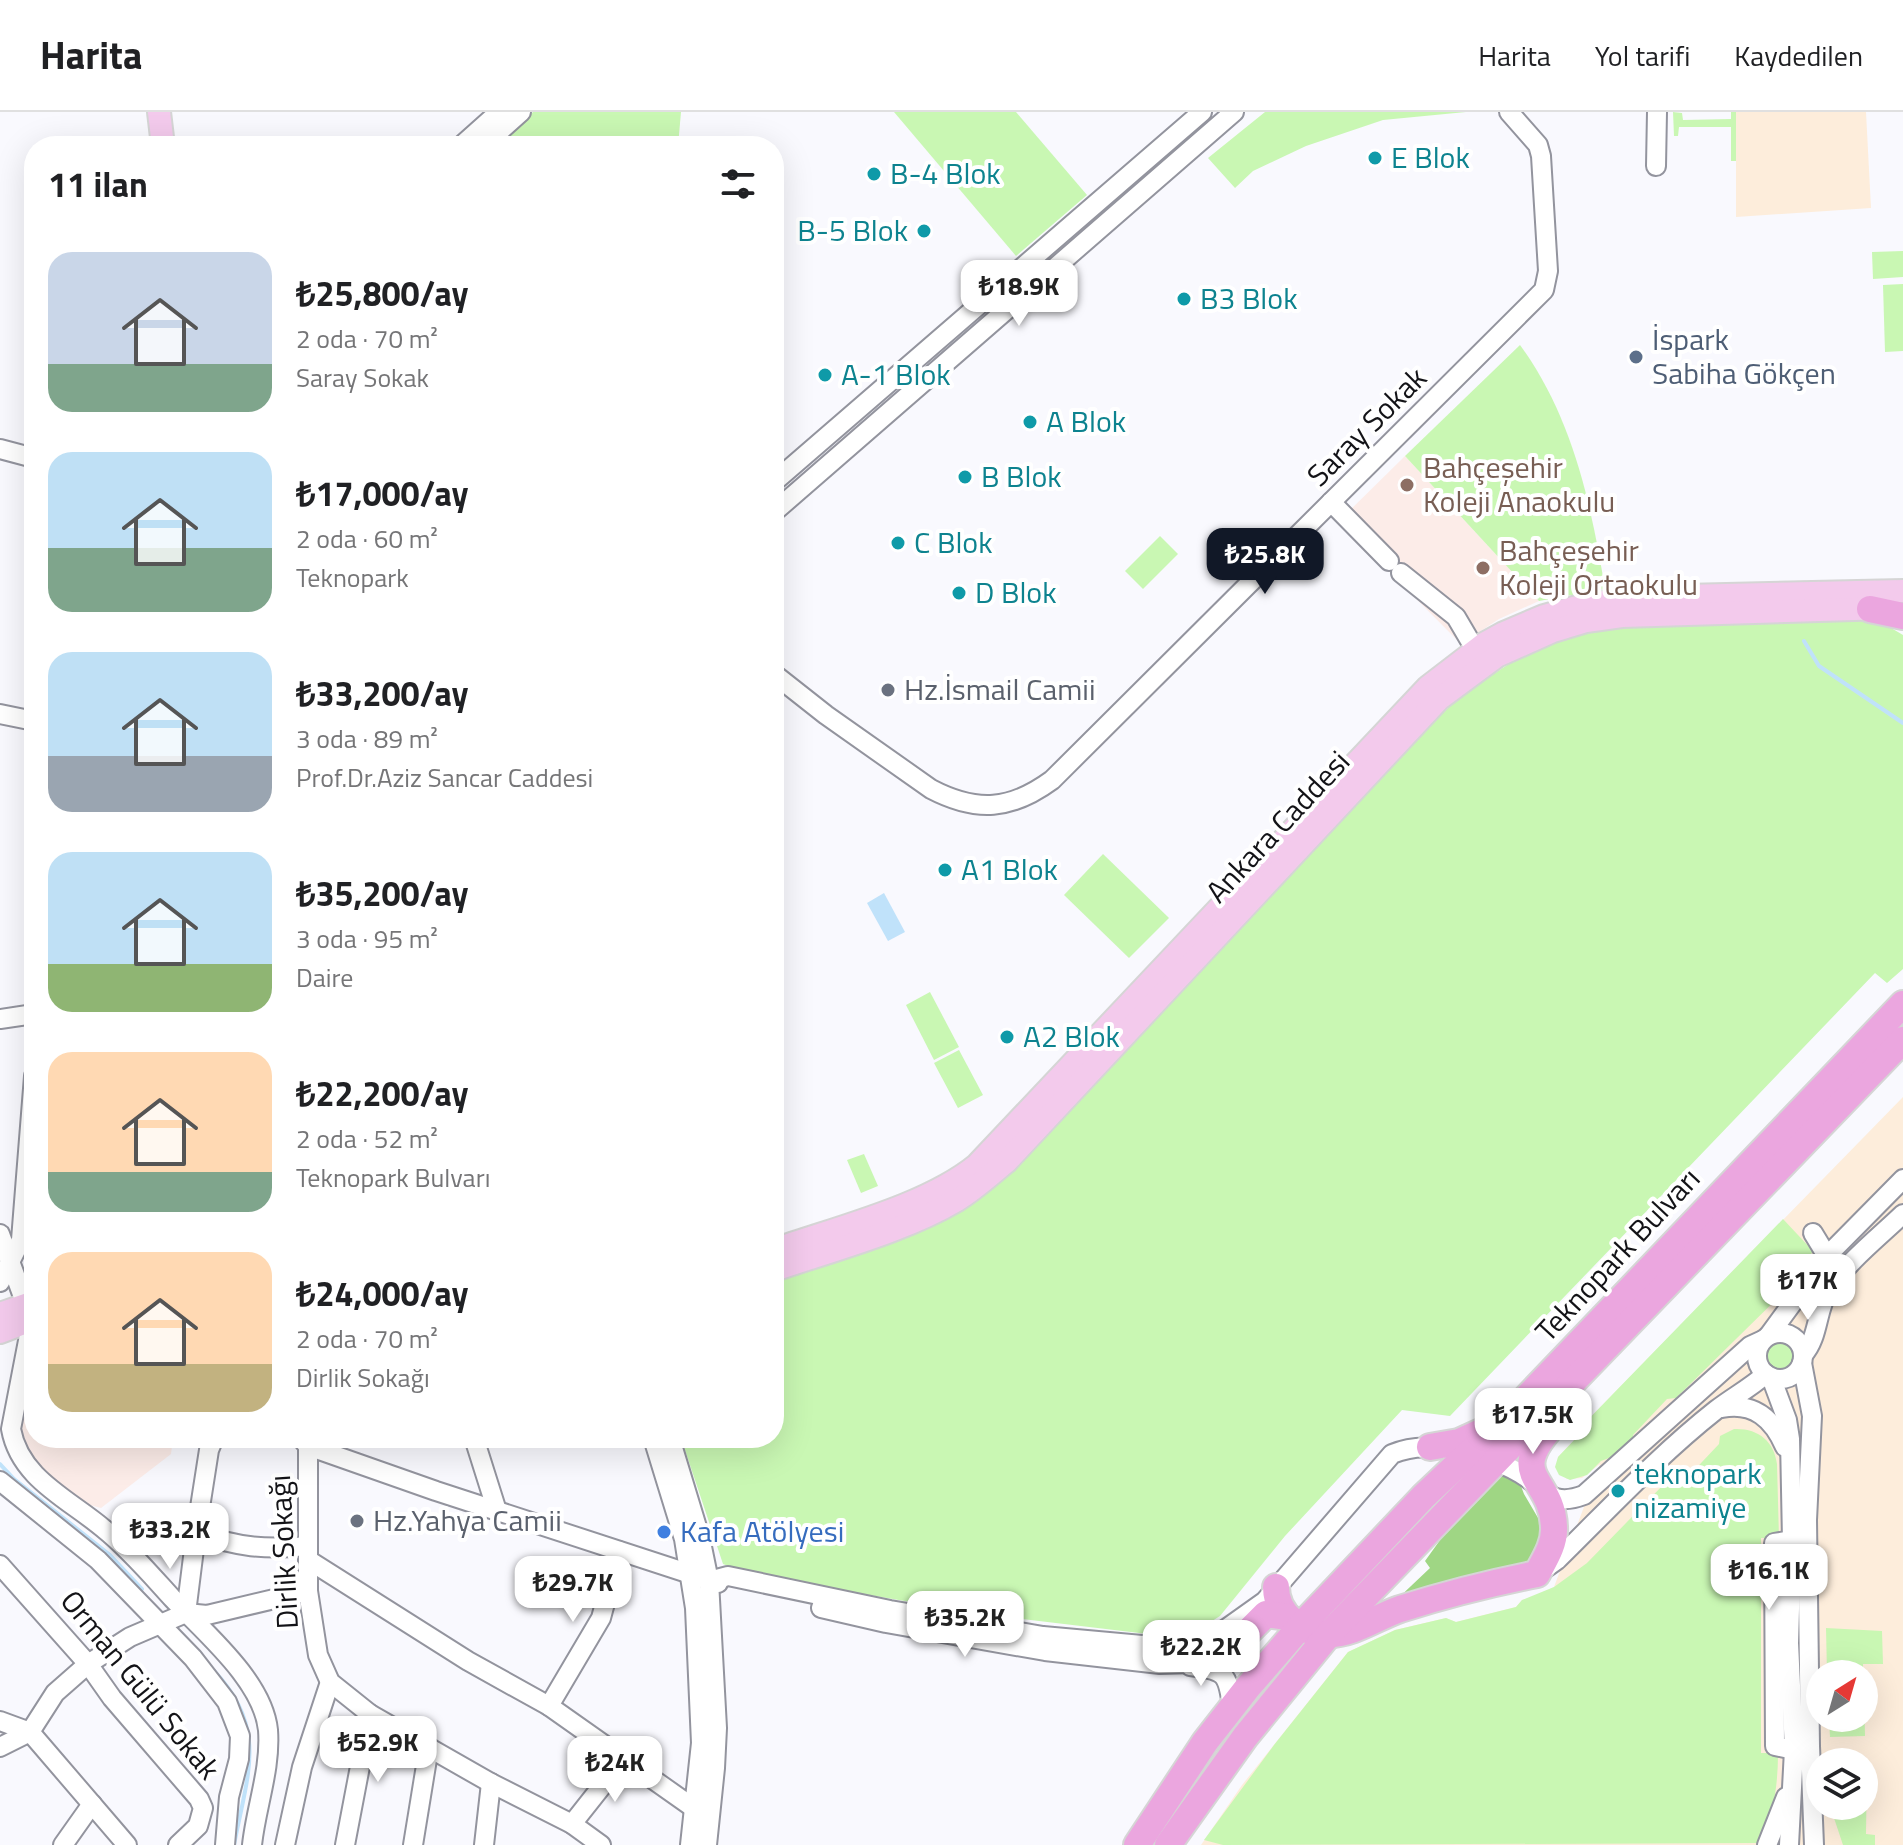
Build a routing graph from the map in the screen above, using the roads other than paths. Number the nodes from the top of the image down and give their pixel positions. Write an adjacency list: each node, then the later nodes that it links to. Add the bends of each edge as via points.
1 (149, 112): 9 (main road)
2 (159, 112): 10 (main road)
3 (499, 112): 11 (street)
4 (521, 112): 12 (street)
5 (1202, 112): 14 (street)
6 (1234, 112): 15 (street)
7 (1509, 112): 21 (street, Saray Sokak, via 1538,145 1541,156 1548,271 1544,290)
8 (1657, 112): 13 (street)
9 (152, 136)
10 (162, 136)
11 (472, 136)
12 (494, 136)
13 (1656, 166)
14 (1039, 255): 15 (street); 16 (street)
15 (1054, 271): 17 (street)
16 (832, 431): 17 (street); 20 (street)
17 (846, 448): 22 (street)
18 (0, 449): 19 (street)
19 (24, 455)
20 (784, 473)
21 (1331, 502): 27 (street, via 1395,567 1456,617); 28 (street, Saray Sokak, via 1052,780 1010,804 966,803 931,789)
22 (784, 503)
23 (1903, 591): 27 (main road, Ankara Caddesi, via 1613,600 1544,616)
24 (1903, 608): 25 (main road, Ankara Caddesi)
25 (1870, 609): 26 (highway); 44 (main road, Ankara Caddesi, via 1607,618 1553,631 1497,656 1439,699 1006,1162 938,1210)
26 (1903, 616)
27 (1476, 651): 41 (main road, Ankara Caddesi, via 1428,687 977,1165 957,1181 898,1206)
28 (784, 682)
29 (0, 714): 30 (street)
30 (24, 719)
31 (1903, 1004): 56 (highway, Teknopark Bulvarı)
32 (24, 1015): 33 (street)
33 (0, 1019)
34 (1903, 1040): 36 (highway, Teknopark Bulvarı)
35 (1903, 1179): 42 (street)
36 (1754, 1194): 66 (highway, Teknopark Bulvarı); 68 (highway, via 1731,1237 1537,1445 1530,1467)
37 (24, 1202): 43 (street, via 21,1240)
38 (1903, 1214): 53 (street, via 1836,1280)
39 (1813, 1233): 42 (street)
40 (0, 1234): 43 (street)
41 (784, 1246)
42 (1827, 1256): 51 (street)
43 (11, 1264): 45 (street); 46 (street)
44 (784, 1266)
45 (0, 1282)
46 (24, 1295)
47 (24, 1312): 48 (main road)
48 (0, 1314)
49 (24, 1317): 50 (main road)
50 (0, 1332)
51 (1766, 1338): 53 (street, via 1776,1333 1791,1336); 54 (street, via 1757,1361); 68 (street, via 1738,1356 1584,1495 1566,1499)
52 (24, 1353): 78 (street, via 11,1429 22,1462 104,1528)
53 (1802, 1359): 54 (street, via 1786,1378); 94 (street, via 1812,1416 1807,1520)
54 (1769, 1376): 55 (street); 65 (street, via 1787,1420)
55 (1716, 1410): 65 (street, via 1741,1407 1766,1416); 74 (street)
56 (1514, 1411): 57 (highway, via 1476,1435); 64 (highway, Teknopark Bulvarı)
57 (1430, 1447): 64 (street); 76 (street, via 1402,1450 1385,1459)
58 (210, 1448): 70 (street)
59 (304, 1448): 72 (street, Dirlik Sokağı)
60 (321, 1448): 69 (street)
61 (477, 1448): 69 (street)
62 (656, 1448): 75 (street)
63 (673, 1448): 75 (street, via 700,1537)
64 (1467, 1453): 66 (street); 79 (highway, Teknopark Bulvarı)
65 (1791, 1461): 96 (street)
66 (1497, 1462): 68 (street, via 1523,1474); 81 (highway, Teknopark Bulvarı)
67 (0, 1481): 80 (street, via 98,1560)
68 (1542, 1492): 74 (highway, via 1555,1530)
69 (497, 1511): 71 (street)
70 (196, 1533): 72 (street, via 230,1544); 78 (street)
71 (619, 1551): 75 (street); 87 (street, via 601,1618)
72 (309, 1554): 77 (street, Dirlik Sokağı); 87 (street, via 468,1661)
73 (0, 1565): 84 (street, Orman Gülü Sokak)
74 (1537, 1574): 81 (highway, via 1426,1601)
75 (700, 1577): 82 (street, via 728,1576 888,1617); 99 (street, via 702,1717); 114 (street, via 717,1728)
76 (1276, 1587): 79 (highway, via 1277,1602); 82 (street, via 1220,1633 1186,1649)
77 (308, 1591): 78 (street, via 207,1615); 86 (street, Dirlik Sokağı, via 318,1655)
78 (186, 1613): 80 (street); 107 (street, via 244,1676 263,1711 268,1751)
79 (1294, 1622): 81 (highway); 83 (highway, via 1266,1614); 88 (highway, Teknopark Bulvarı)
80 (159, 1625): 84 (street); 106 (street, via 221,1693 240,1736)
81 (1329, 1634): 116 (highway, Teknopark Bulvarı)
82 (1044, 1644): 85 (street)
83 (1221, 1652): 85 (street)
84 (88, 1664): 91 (street, via 55,1693); 105 (street, Orman Gülü Sokak, via 199,1799 203,1808 198,1826)
85 (1176, 1664): 88 (street, via 1224,1675)
86 (330, 1682): 89 (street); 108 (street, via 302,1767)
87 (549, 1706): 95 (street)
88 (1232, 1707): 115 (highway, Teknopark Bulvarı)
89 (370, 1714): 93 (street); 109 (street)
90 (0, 1721): 91 (street)
91 (30, 1732): 92 (street); 98 (street)
92 (0, 1747)
93 (429, 1747): 97 (street); 110 (street)
94 (1810, 1748)
95 (625, 1757): 99 (street); 102 (street)
96 (1793, 1780): 117 (street); 118 (street)
97 (491, 1783): 102 (street); 111 (street)
98 (92, 1804): 103 (street); 104 (street)
99 (695, 1809): 113 (street)
100 (1813, 1820): 119 (street)
101 (1816, 1820): 120 (street)
102 (572, 1824): 112 (street)
103 (63, 1845)
104 (127, 1845)
105 (178, 1845)
106 (225, 1845)
107 (252, 1845)
108 (285, 1845)
109 (345, 1845)
110 (413, 1845)
111 (484, 1845)
112 (601, 1845)
113 (690, 1845)
114 (707, 1845)
115 (1137, 1845)
116 (1168, 1845)
117 (1767, 1845)
118 (1789, 1845)
119 (1814, 1845)
120 (1826, 1845)

